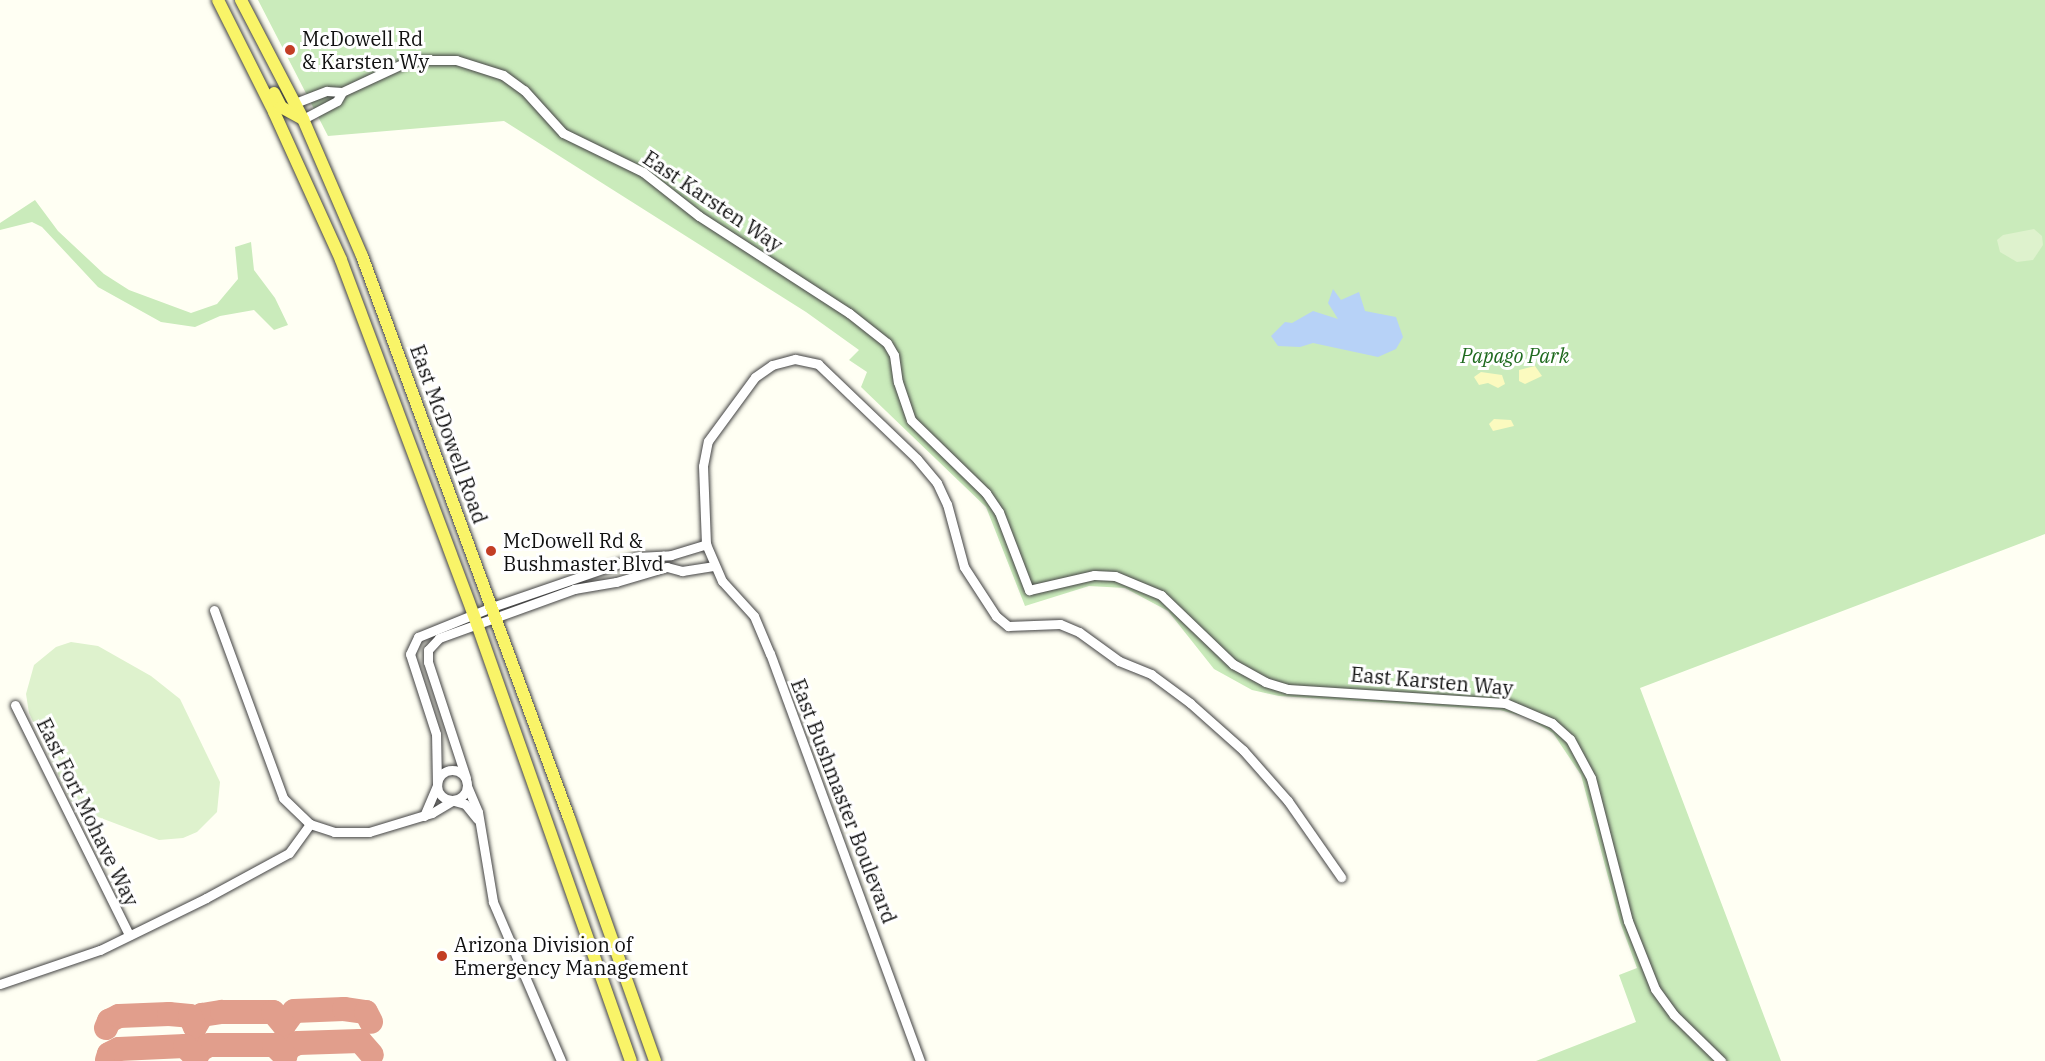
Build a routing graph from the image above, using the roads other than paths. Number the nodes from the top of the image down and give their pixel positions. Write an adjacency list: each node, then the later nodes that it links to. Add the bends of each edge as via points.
1 (241, 0): 4 (main road, East McDowell Road)
2 (220, 3): 5 (main road, via 232,12 281,107); 10 (main road, East McDowell Road, via 326,223)
3 (342, 92): 4 (street, East Karsten Way, via 327,91); 5 (street, East Karsten Way, via 337,101); 25 (street, East Karsten Way, via 420,60 456,60 503,75 524,90 563,133 643,172 707,222 872,330 894,355 911,420 986,493 1029,590 1094,575 1124,578 1161,596 1233,664 1265,682 1288,689 1505,703 1552,723 1570,739 1591,778 1628,921 1654,989 1674,1016)
4 (295, 103): 5 (main road, East McDowell Road)
5 (303, 119): 9 (main road, East McDowell Road, via 362,256)
6 (706, 544): 7 (street, East Bushmaster Boulevard); 9 (street, via 671,555 637,557); 18 (street, via 704,458 720,421 755,377 772,365 795,359 818,364 937,483 947,504 964,567 996,616 1008,626 1060,624 1079,632 1119,661 1151,674 1190,702 1243,750 1288,801)
7 (715, 566): 9 (street, via 703,570 651,570); 24 (street, East Bushmaster Boulevard, via 722,581 754,616)
8 (214, 610): 17 (street, via 279,789)
9 (494, 612): 10 (street); 23 (main road, East McDowell Road)
10 (475, 619): 12 (street, via 439,638 428,650 432,677); 13 (street, via 424,633 413,643 410,654 436,734); 22 (main road, East McDowell Road)
11 (15, 705): 19 (street, East Fort Mohave Way)
12 (466, 782): 13 (street, via 459,772 449,770); 14 (street, via 461,798); 16 (street)
13 (437, 784): 14 (street, via 440,794); 15 (street)
14 (452, 801): 15 (street); 16 (street, via 465,804)
15 (424, 816): 17 (street, via 347,834)
16 (477, 819): 21 (street, via 493,902)
17 (310, 824): 19 (street, via 289,853)
18 (1341, 877)
19 (129, 935): 20 (street, via 100,950)
20 (0, 984)
21 (561, 1061)
22 (631, 1061)
23 (655, 1061)
24 (920, 1061)
25 (1721, 1061)

